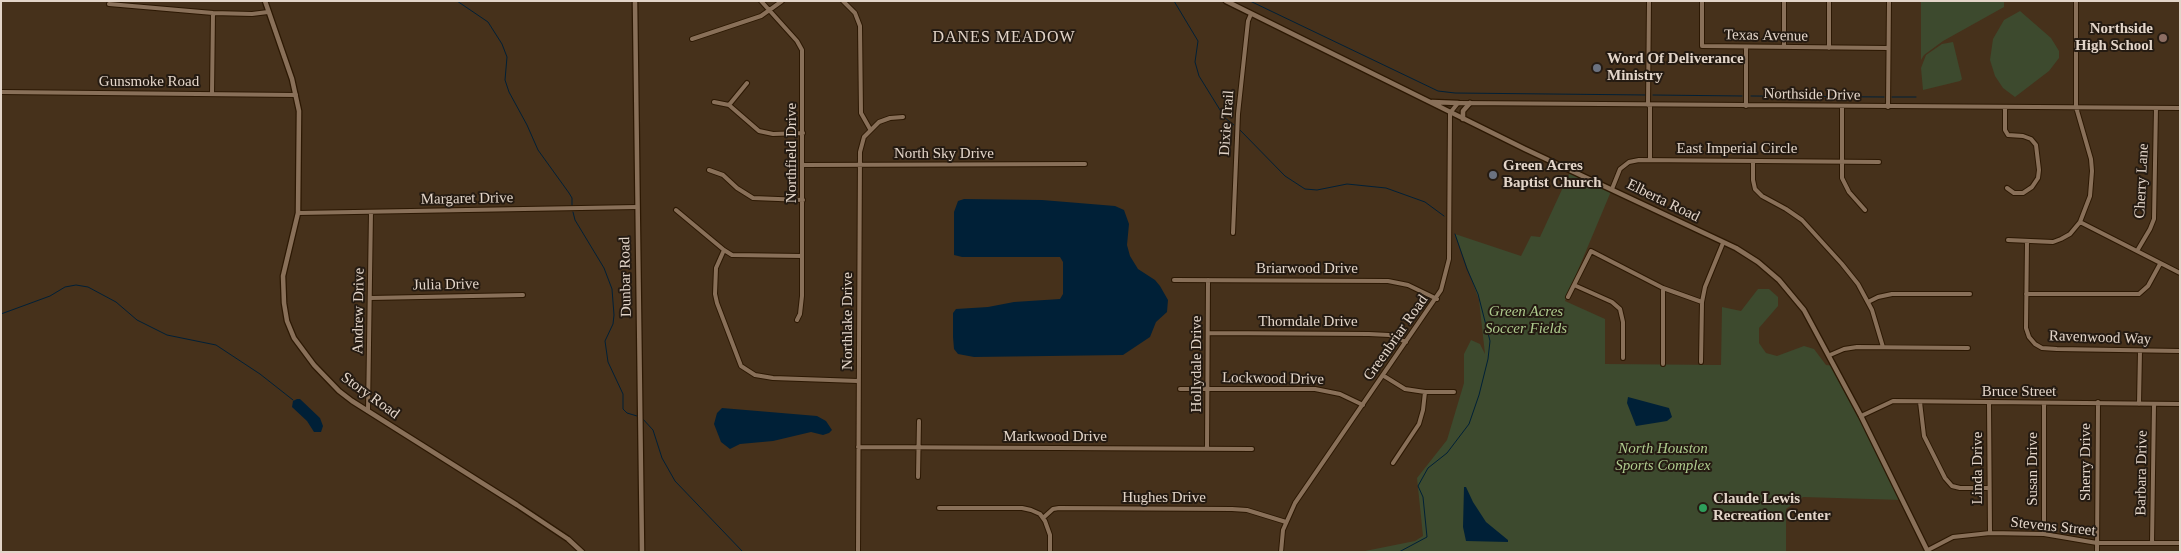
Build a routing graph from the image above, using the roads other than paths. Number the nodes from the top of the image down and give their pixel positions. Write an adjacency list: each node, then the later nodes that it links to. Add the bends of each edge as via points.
1 (265, 1): 16 (street, Story Road)
2 (635, 1): 57 (street, Dunbar Road)
3 (761, 1): 15 (street, Northfield Drive)
4 (782, 1): 15 (street)
5 (843, 1): 44 (street, via 855,12 860,26 861,113)
6 (1649, 1): 33 (street)
7 (1702, 1): 20 (street, Texas Avenue, via 1702,46)
8 (1784, 1): 21 (street)
9 (1829, 1): 22 (street)
10 (1888, 1): 23 (street)
11 (2076, 1): 37 (street)
12 (1228, 2): 13 (street, Elberta Road)
13 (1235, 3): 18 (street, Elberta Road)
14 (109, 4): 17 (street)
15 (770, 11): 19 (street); 45 (street, Northfield Drive, via 802,50)
16 (268, 12): 17 (street); 27 (street, Story Road)
17 (213, 13): 26 (street)
18 (1251, 14): 29 (street, Elberta Road); 63 (street, Dixie Trail, via 1238,114)
19 (692, 39)
20 (1746, 47): 21 (street, Texas Avenue); 34 (street)
21 (1784, 47): 22 (street, Texas Avenue)
22 (1829, 48): 23 (street, Texas Avenue)
23 (1888, 48): 36 (street)
24 (747, 83): 32 (street)
25 (1, 92): 26 (street, Gunsmoke Road)
26 (212, 94): 27 (street, Gunsmoke Road)
27 (296, 95): 61 (street, Story Road, via 300,133)
28 (714, 102): 32 (street)
29 (1430, 102): 30 (street); 41 (street, Elberta Road)
30 (1458, 103): 31 (street, Northside Drive); 41 (street)
31 (1470, 103): 33 (street, Northside Drive); 43 (street, via 1463,111)
32 (729, 105): 45 (street, via 759,131)
33 (1649, 105): 34 (street, Northside Drive); 46 (street)
34 (1746, 106): 35 (street, Northside Drive)
35 (1842, 107): 36 (street, Northside Drive); 48 (street)
36 (1888, 107): 38 (street, Northside Drive)
37 (2076, 107): 38 (street, Northside Drive); 39 (street, Northside Drive); 62 (street, via 2092,171 2090,196)
38 (2005, 108): 54 (street, via 2005,130 2008,135 2031,139 2036,145 2039,170 2032,187 2023,193 2014,193)
39 (2156, 108): 40 (street, Northside Drive); 68 (street, Cherry Lane, via 2154,219)
40 (2180, 108)
41 (1450, 113): 43 (street, Elberta Road); 81 (street, Greenbriar Road, via 1448,259)
42 (903, 117): 44 (street, via 879,122)
43 (1463, 119): 55 (street, Elberta Road)
44 (870, 129): 52 (street, Northlake Drive, via 861,146)
45 (803, 133): 51 (street, Northfield Drive)
46 (1650, 160): 47 (street, East Imperial Circle); 55 (street, East Imperial Circle, via 1629,162 1620,169)
47 (1753, 161): 48 (street, East Imperial Circle); 83 (street, via 1755,189 1802,220 1842,264)
48 (1841, 162): 49 (street, East Imperial Circle); 59 (street, via 1845,186)
49 (1878, 162)
50 (1085, 164): 52 (street, North Sky Drive)
51 (804, 165): 52 (street, North Sky Drive); 56 (street, Northfield Drive)
52 (859, 165): 96 (street, Northlake Drive)
53 (709, 170): 56 (street, via 723,175 753,198)
54 (2007, 188)
55 (1612, 190): 66 (street, Elberta Road)
56 (803, 200): 69 (street, Northfield Drive)
57 (637, 207): 60 (street, Margaret Drive); 129 (street, Dunbar Road)
58 (676, 210): 67 (street)
59 (1865, 210)
60 (371, 212): 61 (street, Margaret Drive); 80 (street, Andrew Drive)
61 (298, 213): 109 (street, Story Road, via 283,276 287,321 294,338 314,365 339,391)
62 (2080, 222): 65 (street, via 2061,239); 68 (street)
63 (1233, 233)
64 (2008, 240): 65 (street)
65 (2027, 242): 77 (street, Ravenwood Way)
66 (1723, 243): 82 (street); 91 (street, Elberta Road, via 1758,262 1779,280 1804,310)
67 (724, 250): 69 (street, via 739,256); 96 (street, via 716,268 715,294 741,366 755,375 773,378)
68 (2137, 250): 70 (street)
69 (802, 256): 84 (street, Northfield Drive, via 802,301)
70 (2160, 264): 71 (street); 77 (street, via 2148,286 2139,294)
71 (2180, 273)
72 (1174, 280): 73 (street, Briarwood Drive)
73 (1208, 280): 81 (street, Briarwood Drive, via 1388,281 1408,285); 85 (street, Hollydale Drive)
74 (1574, 285): 75 (street, via 1591,251); 79 (street); 92 (street, via 1612,302 1620,309)
75 (1663, 288): 82 (street); 94 (street)
76 (1970, 294): 83 (street, via 1892,294)
77 (2026, 294): 89 (street, Ravenwood Way, via 2026,328 2029,337 2042,348)
78 (522, 295): 80 (street, Julia Drive)
79 (1568, 297)
80 (370, 298): 109 (street, Andrew Drive)
81 (1437, 299): 86 (street, Greenbriar Road)
82 (1702, 302): 93 (street)
83 (1868, 302): 87 (street)
84 (797, 320)
85 (1208, 333): 86 (street, Thorndale Drive, via 1369,334 1389,335); 98 (street, Hollydale Drive)
86 (1406, 342): 95 (street, Greenbriar Road)
87 (1883, 346): 88 (street); 91 (street, via 1844,349)
88 (1968, 348)
89 (2140, 351): 90 (street, Ravenwood Way); 105 (street)
90 (2180, 351)
91 (1830, 355): 110 (street, Elberta Road)
92 (1623, 358)
93 (1701, 362)
94 (1663, 364)
95 (1384, 376): 99 (street, via 1405,389); 108 (street, Greenbriar Road)
96 (858, 381): 112 (street, Northlake Drive)
97 (1180, 389): 98 (street, Lockwood Drive)
98 (1208, 389): 108 (street, Lockwood Drive, via 1315,389 1340,394); 114 (street, Hollydale Drive)
99 (1425, 392): 100 (street); 116 (street, via 1419,424)
100 (1454, 392)
101 (1920, 402): 103 (street, Bruce Street); 110 (street, Bruce Street, via 1893,401); 118 (street, via 1924,436 1945,478 1952,486 1960,488)
102 (2098, 402): 104 (street, Bruce Street); 105 (street, Bruce Street); 124 (street, Sherry Drive)
103 (1989, 403): 104 (street, Bruce Street); 118 (street, Linda Drive)
104 (2044, 404): 123 (street, Susan Drive)
105 (2139, 404): 106 (street, Bruce Street)
106 (2154, 404): 107 (street, Bruce Street); 125 (street, Barbara Drive)
107 (2180, 404)
108 (1363, 405): 121 (street, Greenbriar Road, via 1295,503)
109 (368, 411): 128 (street, Story Road, via 568,539)
110 (1861, 416): 127 (street, Elberta Road)
111 (918, 421): 113 (street)
112 (858, 447): 113 (street, Markwood Drive); 130 (street, Northlake Drive)
113 (918, 448): 114 (street, Markwood Drive); 117 (street)
114 (1208, 448): 115 (street, Markwood Drive)
115 (1252, 449)
116 (1393, 464)
117 (918, 477)
118 (1989, 488): 122 (street, Linda Drive)
119 (939, 508): 120 (street, via 1022,508)
120 (1042, 518): 121 (street, Hughes Drive, via 1059,508 1232,509 1247,510); 131 (street, via 1048,528)
121 (1286, 522): 132 (street, Greenbriar Road)
122 (1990, 533): 123 (street, Stevens Street); 127 (street, Stevens Street, via 1953,537)
123 (2044, 534): 124 (street, Stevens Street)
124 (2098, 543): 125 (street, Stevens Street); 133 (street, Sherry Drive)
125 (2152, 543): 126 (street, Stevens Street)
126 (2180, 543)
127 (1928, 551)
128 (582, 552)
129 (642, 552)
130 (858, 552)
131 (1050, 552)
132 (1281, 552)
133 (2097, 552)

